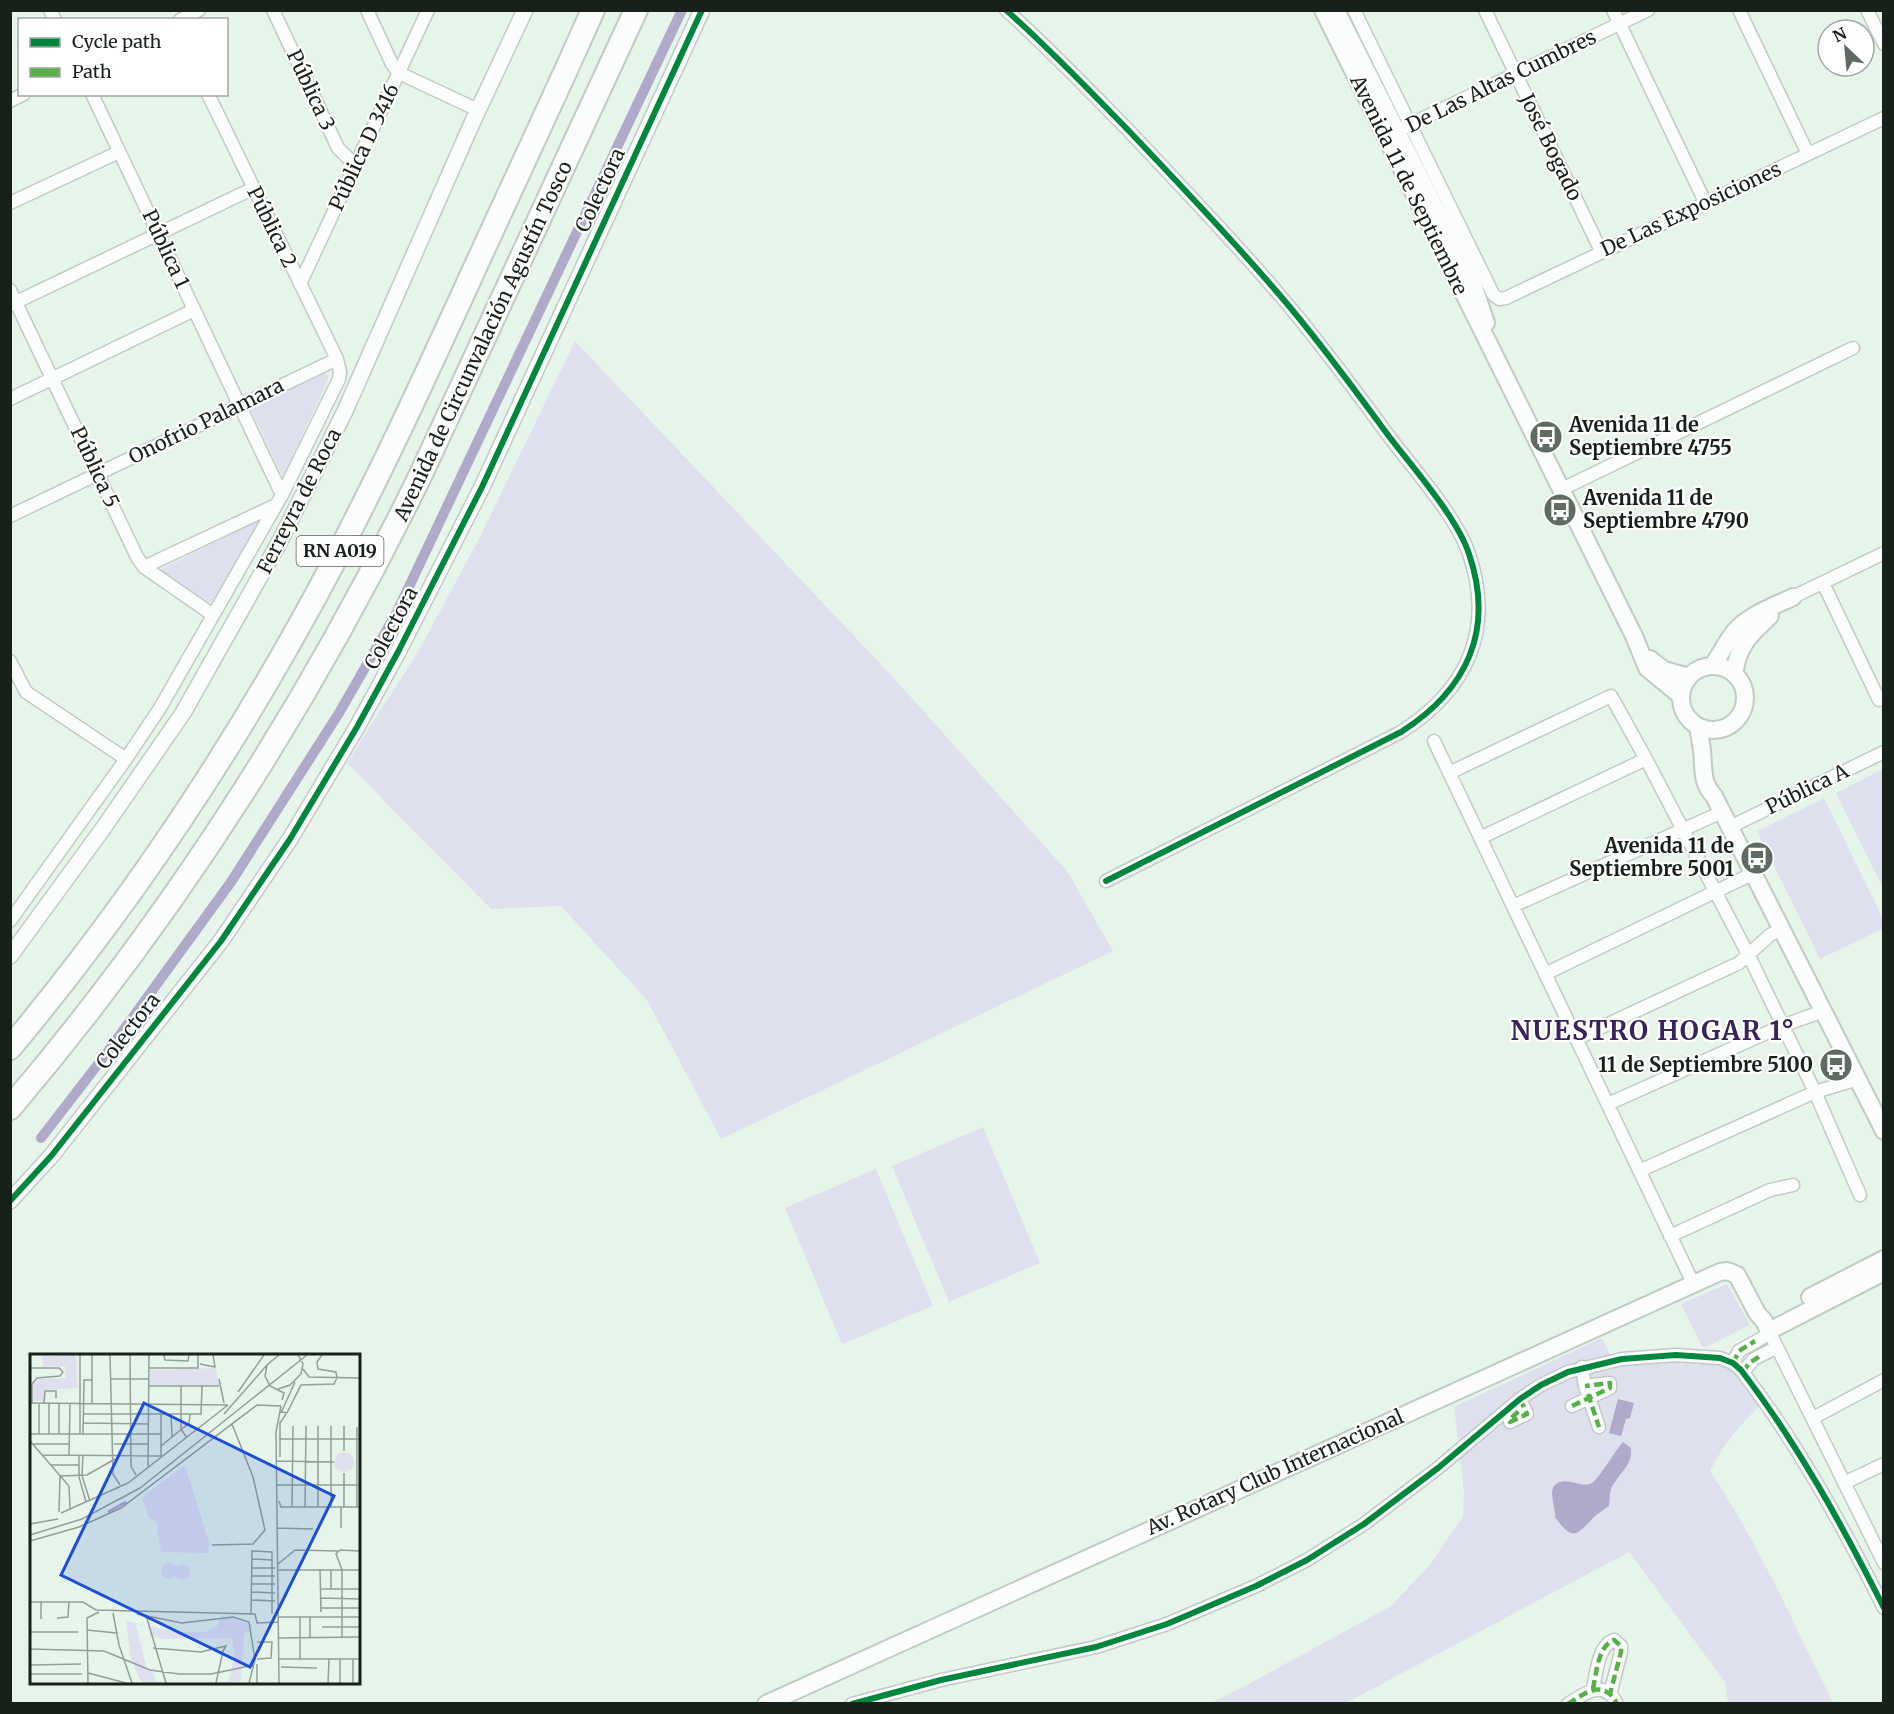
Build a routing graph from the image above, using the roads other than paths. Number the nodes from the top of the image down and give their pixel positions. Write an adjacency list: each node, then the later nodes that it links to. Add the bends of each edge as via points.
1 (199, 10): 18 (street)
2 (273, 10): 30 (street, Pública 3, via 338,148)
3 (367, 10): 21 (street)
4 (428, 10): 21 (street, Pública D 3416)
5 (525, 10): 25 (street, Ferreyra de Roca)
6 (593, 10): 86 (highway, Avenida de Circunvalación Agustín Tosco / RN A019, via 390,450 303,618 231,741 163,845 101,933)
7 (636, 10): 90 (highway, Avenida de Circunvalación Agustín Tosco / RN A019, via 433,451 333,643 192,871 92,1008)
8 (702, 10): 95 (street, Colectora, via 482,487 357,727 290,839 221,941 52,1155)
9 (1006, 10): 75 (street, via 1167,171 1314,336 1458,531 1469,552 1478,595 1479,614 1467,663 1446,696 1420,720)
10 (1323, 10): 27 (main road, Avenida 11 de Septiembre)
11 (1336, 10): 27 (main road, Avenida 11 de Septiembre)
12 (1354, 10): 27 (street)
13 (1485, 10): 22 (street, José Bogado)
14 (1613, 10): 19 (street)
15 (1648, 10): 19 (street, De Las Altas Cumbres)
16 (1739, 10): 29 (street)
17 (1867, 10): 20 (street)
18 (184, 18)
19 (1620, 24): 22 (street, De Las Altas Cumbres); 32 (street)
20 (1884, 44)
21 (399, 73): 25 (street); 30 (street, Pública D 3416)
22 (1515, 74): 27 (street, De Las Altas Cumbres); 35 (street, José Bogado)
23 (93, 96): 28 (street, Pública 1)
24 (209, 96): 31 (street, Pública 2)
25 (478, 110): 80 (street, Ferreyra de Roca, via 345,411 280,541 183,713)
26 (1884, 118): 29 (street, De Las Exposiciones)
27 (1397, 131): 35 (street, De Las Exposiciones, via 1499,299); 42 (main road, Avenida 11 de Septiembre, via 1473,316); 42 (main road, Avenida 11 de Septiembre, via 1472,281)
28 (119, 152): 33 (street); 34 (street, Pública 1)
29 (1808, 154): 32 (street, De Las Exposiciones)
30 (354, 164): 36 (street, Pública D 3416)
31 (254, 188): 34 (street); 36 (street, Pública 2)
32 (1705, 202): 35 (street, De Las Exposiciones)
33 (10, 203)
34 (159, 234): 38 (street); 39 (street, Pública 1)
35 (1601, 251)
36 (300, 284): 41 (street, Pública 2)
37 (10, 290): 38 (street, Pública 5)
38 (13, 304): 43 (street, Pública 5)
39 (194, 310): 43 (street); 45 (street, Pública 1)
40 (1853, 348): 47 (street)
41 (337, 359): 45 (street, Onofrio Palamara); 48 (street, via 340,372 335,388)
42 (1495, 359): 47 (main road, Avenida 11 de Septiembre)
43 (53, 378): 44 (street); 46 (street, Pública 5)
44 (10, 399)
45 (239, 404): 46 (street, Onofrio Palamara); 48 (street, Pública 1)
46 (97, 473): 49 (street, Onofrio Palamara); 52 (street, Pública 5)
47 (1560, 490): 56 (main road, Avenida 11 de Septiembre)
48 (279, 500): 52 (street); 55 (street)
49 (14, 514): 50 (street)
50 (10, 524)
51 (1884, 553): 53 (street)
52 (144, 567): 55 (street, Pública 5)
53 (1823, 583): 54 (street); 62 (street)
54 (1793, 597): 58 (main road, via 1744,623); 59 (main road, via 1755,630 1739,650)
55 (213, 615): 67 (street)
56 (1634, 636): 60 (main road, via 1647,656 1664,670); 61 (main road, via 1647,669)
57 (10, 661): 67 (street, via 26,692)
58 (1712, 666): 59 (main road); 60 (main road)
59 (1734, 674): 64 (main road, via 1744,690 1743,708)
60 (1689, 677): 61 (main road)
61 (1681, 696): 63 (main road, via 1686,717)
62 (1879, 700)
63 (1698, 726): 64 (main road); 70 (main road, via 1702,773 1706,788)
64 (1724, 728): 70 (main road, via 1716,739 1710,761)
65 (1434, 741): 69 (street)
66 (1884, 752): 71 (street, Pública A)
67 (126, 759): 78 (street)
68 (1646, 759): 69 (street, via 1611,696); 72 (street); 73 (street)
69 (1449, 773): 73 (street)
70 (1714, 796): 71 (main road)
71 (1726, 819): 72 (street, Pública A); 74 (main road)
72 (1683, 830): 76 (street); 77 (street, Pública A)
73 (1480, 838): 77 (street)
74 (1754, 873): 76 (street); 79 (main road)
75 (1106, 881)
76 (1715, 894): 81 (street); 82 (street)
77 (1513, 906): 82 (street)
78 (10, 921)
79 (1781, 929): 81 (street); 83 (main road)
80 (10, 956)
81 (1749, 956): 84 (street); 85 (street)
82 (1545, 974): 85 (street)
83 (1823, 1011): 84 (street); 87 (main road)
84 (1782, 1026): 88 (street); 89 (street)
85 (1576, 1039): 89 (street)
86 (10, 1047)
87 (1858, 1079): 88 (street); 91 (main road)
88 (1815, 1092): 92 (street); 94 (street)
89 (1608, 1104): 92 (street)
90 (10, 1107)
91 (1884, 1131)
92 (1639, 1171): 96 (street)
93 (1793, 1185): 96 (street, via 1770,1190)
94 (1860, 1195)
95 (10, 1201)
96 (1670, 1236): 99 (street)
97 (1884, 1259): 100 (main road)
98 (1884, 1272): 100 (main road)
99 (1693, 1283): 100 (main road, Av. Rotary Club Internacional, via 1720,1272 1733,1272); 115 (main road, Av. Rotary Club Internacional)
100 (1768, 1328): 101 (street); 103 (street, via 1739,1351)
101 (1777, 1347): 103 (street); 107 (street)
102 (1582, 1367): 103 (street, via 1676,1354 1710,1356); 105 (street); 116 (street, via 1540,1385 1401,1498 1306,1560 1256,1587 1131,1636)
103 (1738, 1367): 112 (street, via 1812,1474)
104 (1884, 1380): 107 (street)
105 (1587, 1392): 106 (street); 108 (street)
106 (1572, 1407)
107 (1813, 1418): 110 (street)
108 (1599, 1427)
109 (1884, 1464): 110 (street)
110 (1844, 1483): 111 (street)
111 (1883, 1559)
112 (1884, 1608)
113 (1593, 1689): 114 (street); 114 (street, via 1602,1652 1614,1640 1622,1652); 117 (street)
114 (1613, 1699)
115 (766, 1704)
116 (852, 1704)
117 (1568, 1704)

